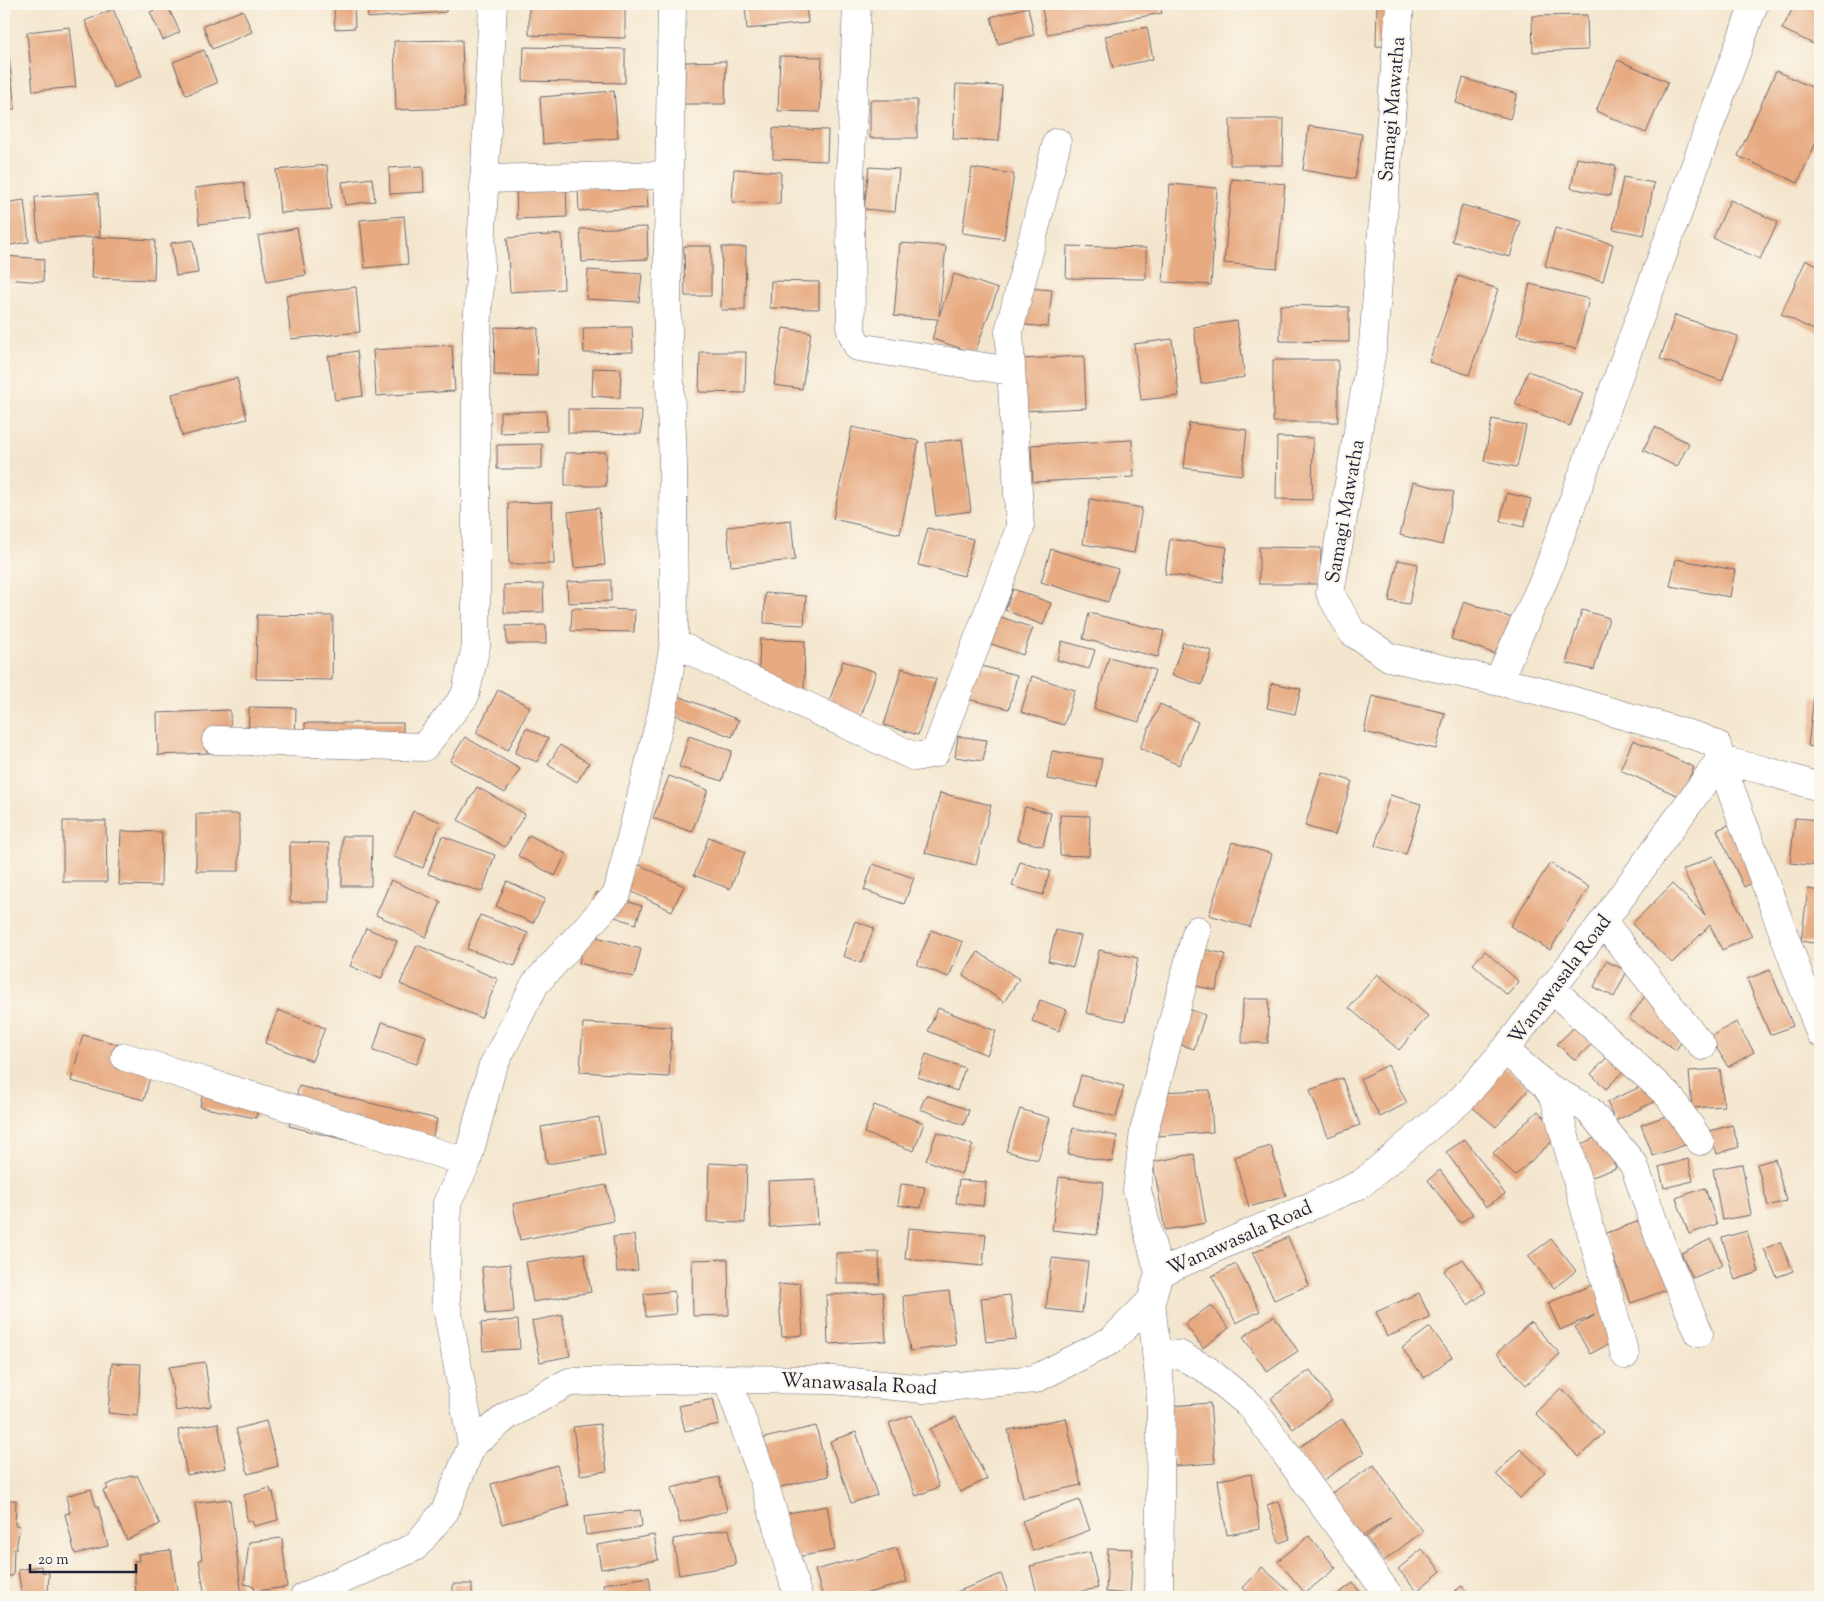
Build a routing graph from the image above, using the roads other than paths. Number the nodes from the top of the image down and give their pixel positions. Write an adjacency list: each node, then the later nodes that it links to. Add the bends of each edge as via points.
1 (493, 4): 8 (street)
2 (672, 4): 7 (street)
3 (857, 4): 9 (street, via 850,183 851,331 858,347)
4 (1400, 4): 11 (street, Samagi Mawatha, via 1373,344 1330,593 1352,632 1389,657)
5 (1754, 4): 11 (street, via 1546,575)
6 (1057, 142): 9 (street, via 1009,331)
7 (669, 175): 8 (street); 10 (street, via 667,305 673,463)
8 (484, 179): 12 (street, via 476,354 476,646 465,696 424,747)
9 (1011, 371): 10 (street, via 1020,528 934,753 914,757)
10 (674, 643): 24 (street, via 662,712 617,894 535,984 492,1068)
11 (1498, 682): 13 (street, Samagi Mawatha, via 1702,738 1716,745)
12 (216, 740)
13 (1720, 760): 14 (street); 15 (street, Wanawasala Road); 18 (street, Samagi Mawatha)
14 (1820, 787)
15 (1603, 922): 17 (street, Wanawasala Road); 19 (street)
16 (1198, 930): 25 (street, via 1144,1131 1137,1190)
17 (1551, 988): 20 (street, Wanawasala Road); 23 (street, via 1669,1096)
18 (1820, 1033)
19 (1702, 1046)
20 (1505, 1050): 22 (street); 25 (street, Wanawasala Road, via 1461,1100 1361,1184)
21 (125, 1057): 24 (street)
22 (1546, 1086): 27 (street, via 1589,1110 1634,1165 1663,1248); 29 (street, via 1555,1100)
23 (1700, 1141)
24 (466, 1162): 31 (street, via 447,1203 446,1302)
25 (1159, 1272): 26 (street, Wanawasala Road)
26 (1151, 1301): 28 (street); 30 (street, Wanawasala Road, via 1112,1340 1035,1379 923,1389 833,1380)
27 (1699, 1334)
28 (1156, 1353): 34 (street, via 1161,1398); 35 (street, via 1180,1355 1206,1369 1251,1406)
29 (1625, 1355)
30 (726, 1378): 31 (street, Wanawasala Road, via 569,1382 506,1416); 33 (street, via 760,1472)
31 (472, 1445): 32 (street, Wanawasala Road, via 445,1511 415,1547)
32 (304, 1597)
33 (798, 1597)
34 (1159, 1597)
35 (1390, 1597)

